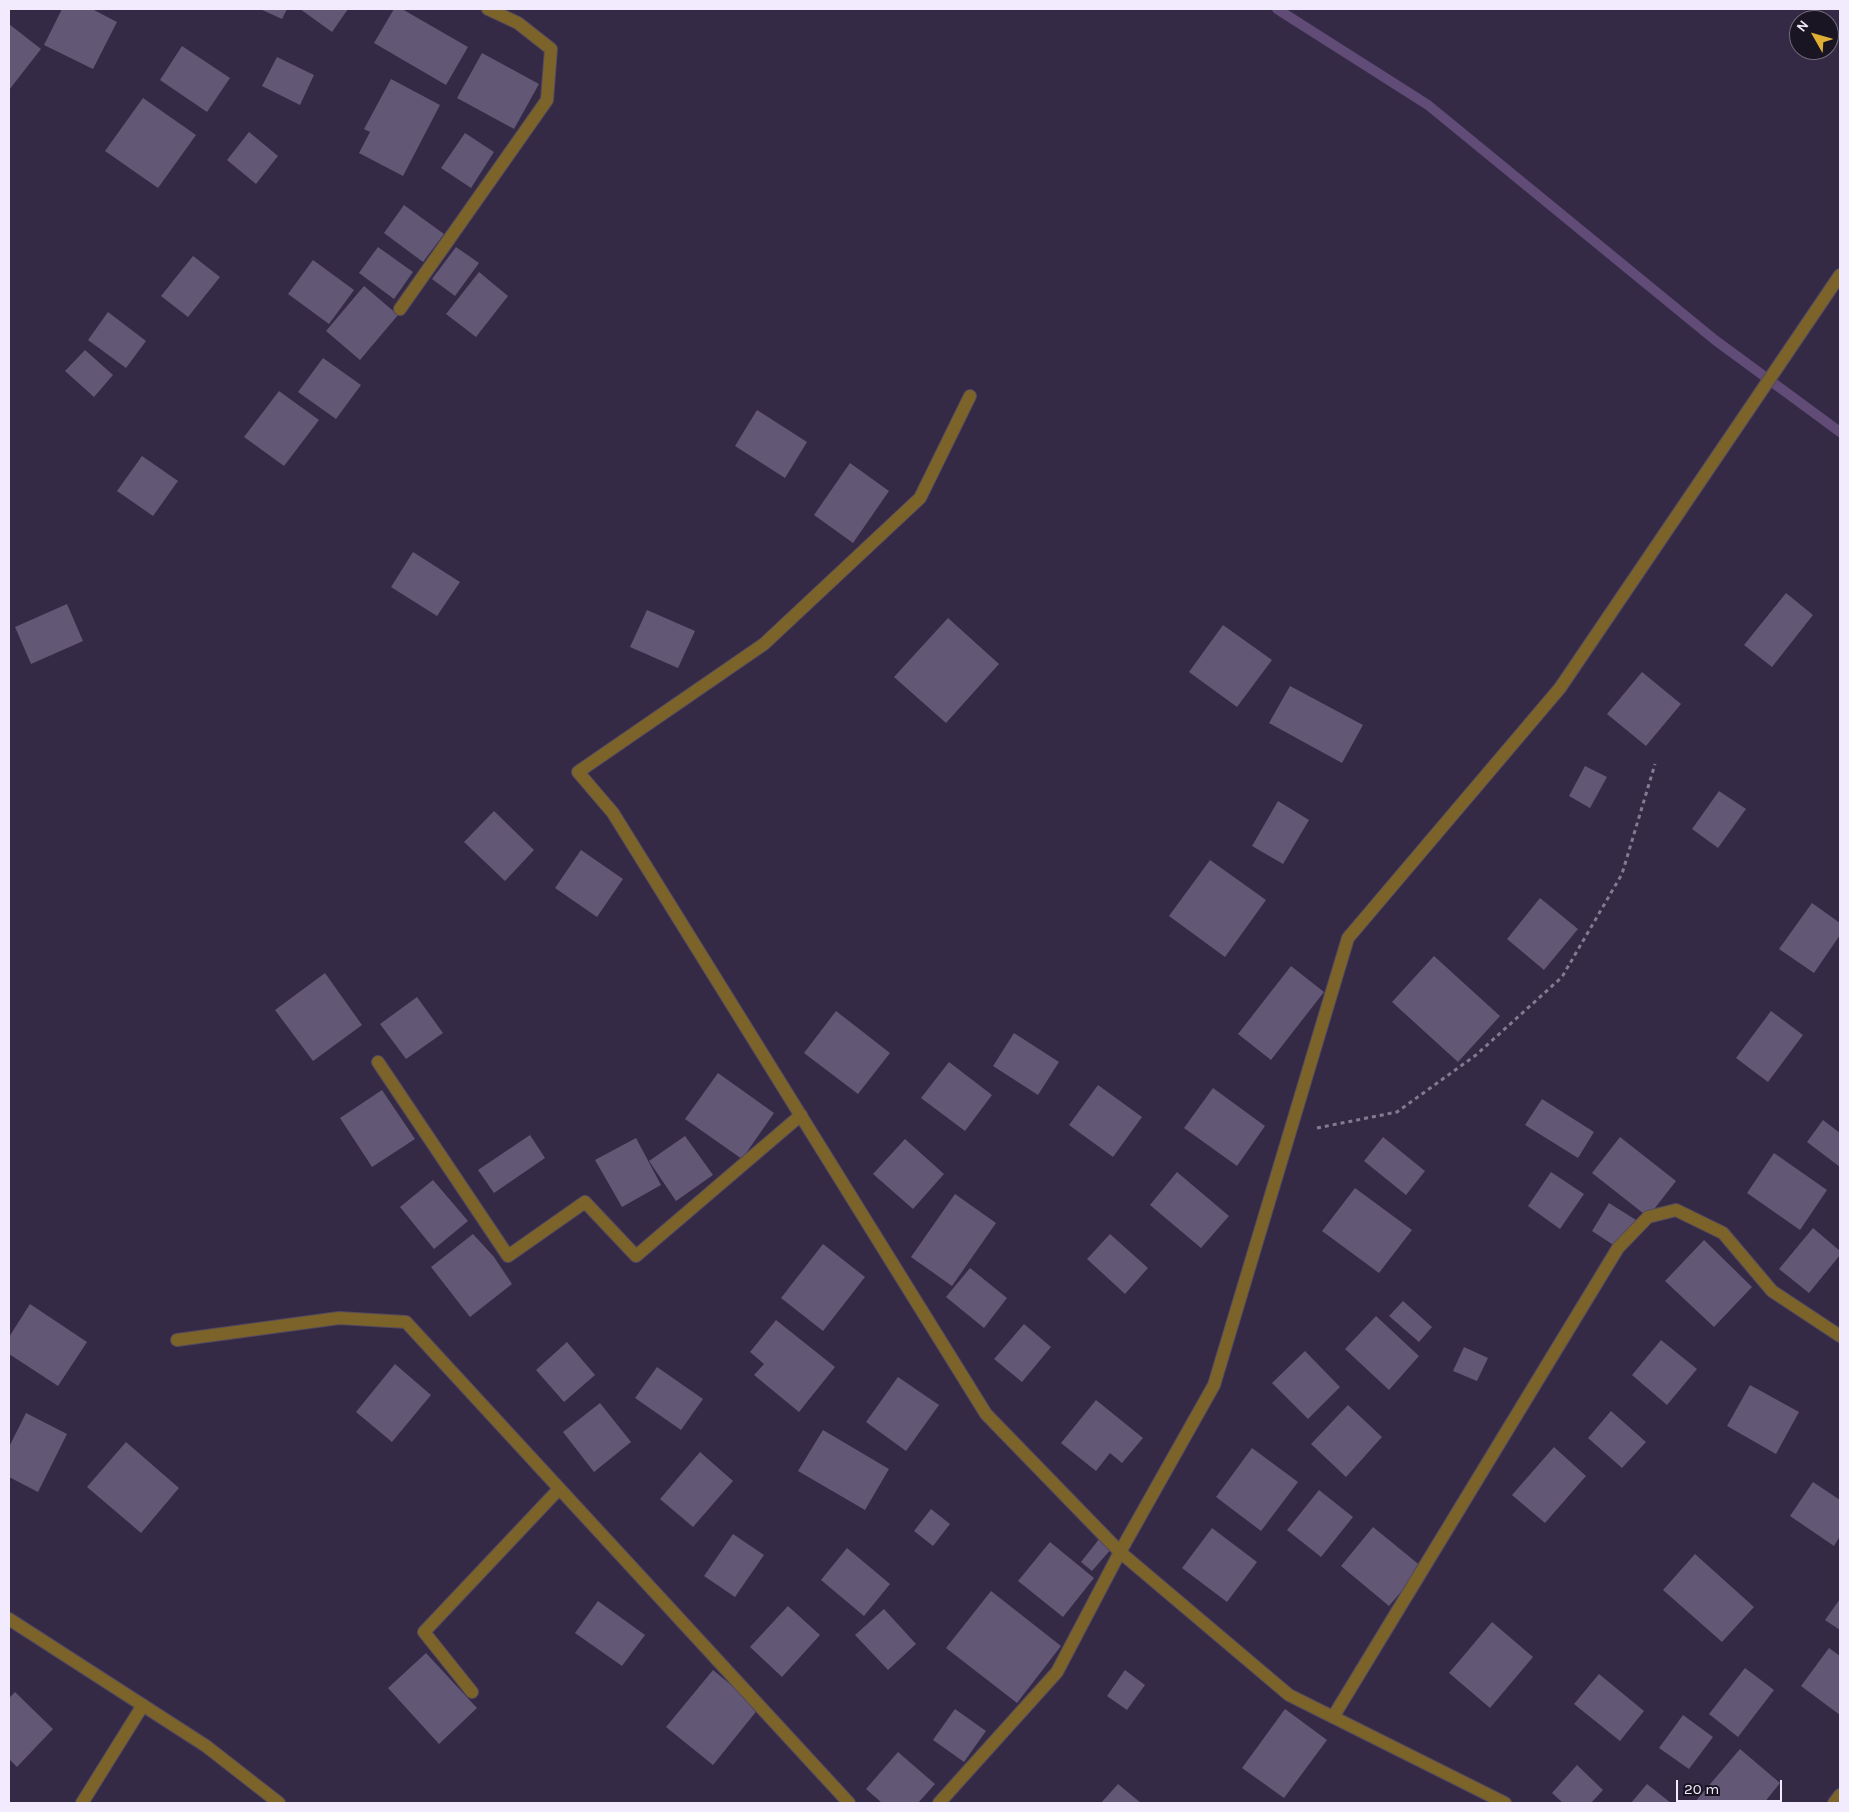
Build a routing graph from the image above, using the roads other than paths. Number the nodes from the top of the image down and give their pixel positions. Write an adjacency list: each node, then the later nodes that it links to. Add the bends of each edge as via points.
1 (488, 9): 3 (street, via 518,23 552,49 547,100)
2 (1840, 275): 10 (street, via 1560,688 1348,938 1214,1385)
3 (400, 309)
4 (970, 396): 6 (street, via 920,498 764,644 578,772 613,813)
5 (378, 1062): 6 (street, via 508,1256 585,1202 636,1256)
6 (801, 1115): 10 (street, via 986,1414)
7 (1840, 1336): 14 (street, via 1772,1291 1723,1233 1676,1210 1648,1217 1618,1248)
8 (178, 1340): 9 (street, via 339,1318 406,1322)
9 (559, 1489): 12 (street, via 424,1632); 18 (street)
10 (1120, 1552): 14 (street, via 1289,1695); 19 (street, via 1057,1672)
11 (9, 1620): 13 (street)
12 (472, 1692)
13 (143, 1705): 16 (street); 17 (street, via 206,1746)
14 (1334, 1718): 20 (street)
15 (1840, 1794): 21 (street)
16 (82, 1803)
17 (279, 1803)
18 (849, 1803)
19 (938, 1803)
20 (1505, 1803)
21 (1834, 1803)

